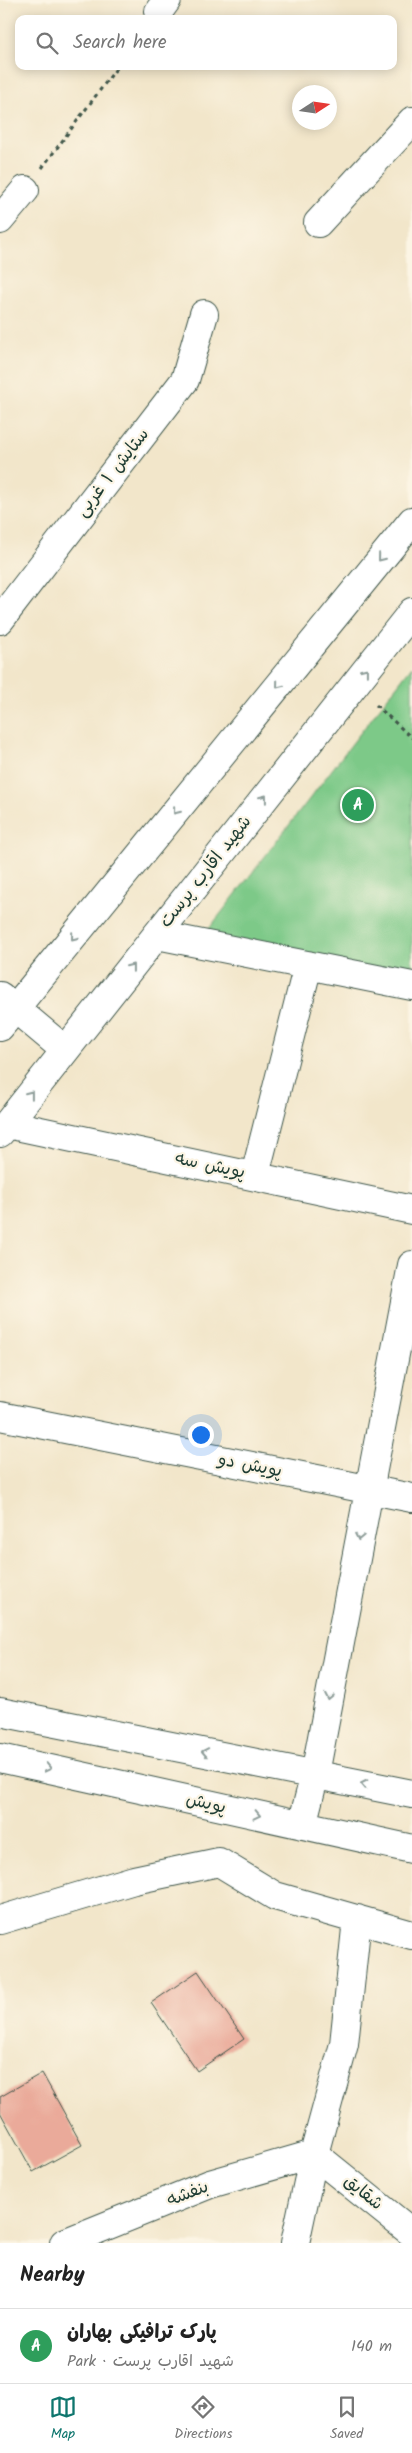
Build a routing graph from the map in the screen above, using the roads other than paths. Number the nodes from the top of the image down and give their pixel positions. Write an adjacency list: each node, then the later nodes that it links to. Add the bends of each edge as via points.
1 (412, 121): 4 (street)
2 (25, 190): 3 (street)
3 (0, 220)
4 (318, 223)
5 (204, 314): 8 (street, ستایش ۱ غربی, via 185,380)
6 (412, 521): 12 (street, one-way to 12)
7 (412, 612): 9 (street, شهید اقارب پرست, one-way to 7)
8 (0, 620)
9 (157, 935): 10 (street); 13 (street, شهید اقارب پرست, one-way to 9)
10 (308, 965): 11 (street); 15 (street)
11 (412, 986)
12 (5, 1011): 13 (street)
13 (65, 1050): 14 (street, شهید اقارب پرست, one-way to 13)
14 (3, 1128): 15 (street, پویش سه)
15 (255, 1175): 16 (street, پویش سه)
16 (412, 1210)
17 (412, 1265): 19 (street)
18 (0, 1416): 19 (street, پویش دو)
19 (368, 1489): 20 (street, پویش دو); 23 (street, one-way to 23)
20 (412, 1498)
21 (0, 1712): 23 (street, one-way to 21)
22 (0, 1758): 25 (street, پویش, one-way to 25)
23 (315, 1774): 24 (street, one-way to 23); 25 (street)
24 (412, 1794)
25 (302, 1825): 26 (street, پویش)
26 (412, 1849)
27 (357, 1919): 28 (street, via 276,1896 219,1862 134,1880); 29 (street); 30 (street, via 344,2044)
28 (0, 1920)
29 (412, 1935)
30 (314, 2154): 31 (street, شقایق); 32 (street, بنفشه, via 210,2184); 33 (street)
31 (412, 2233)
32 (64, 2243)
33 (294, 2243)

